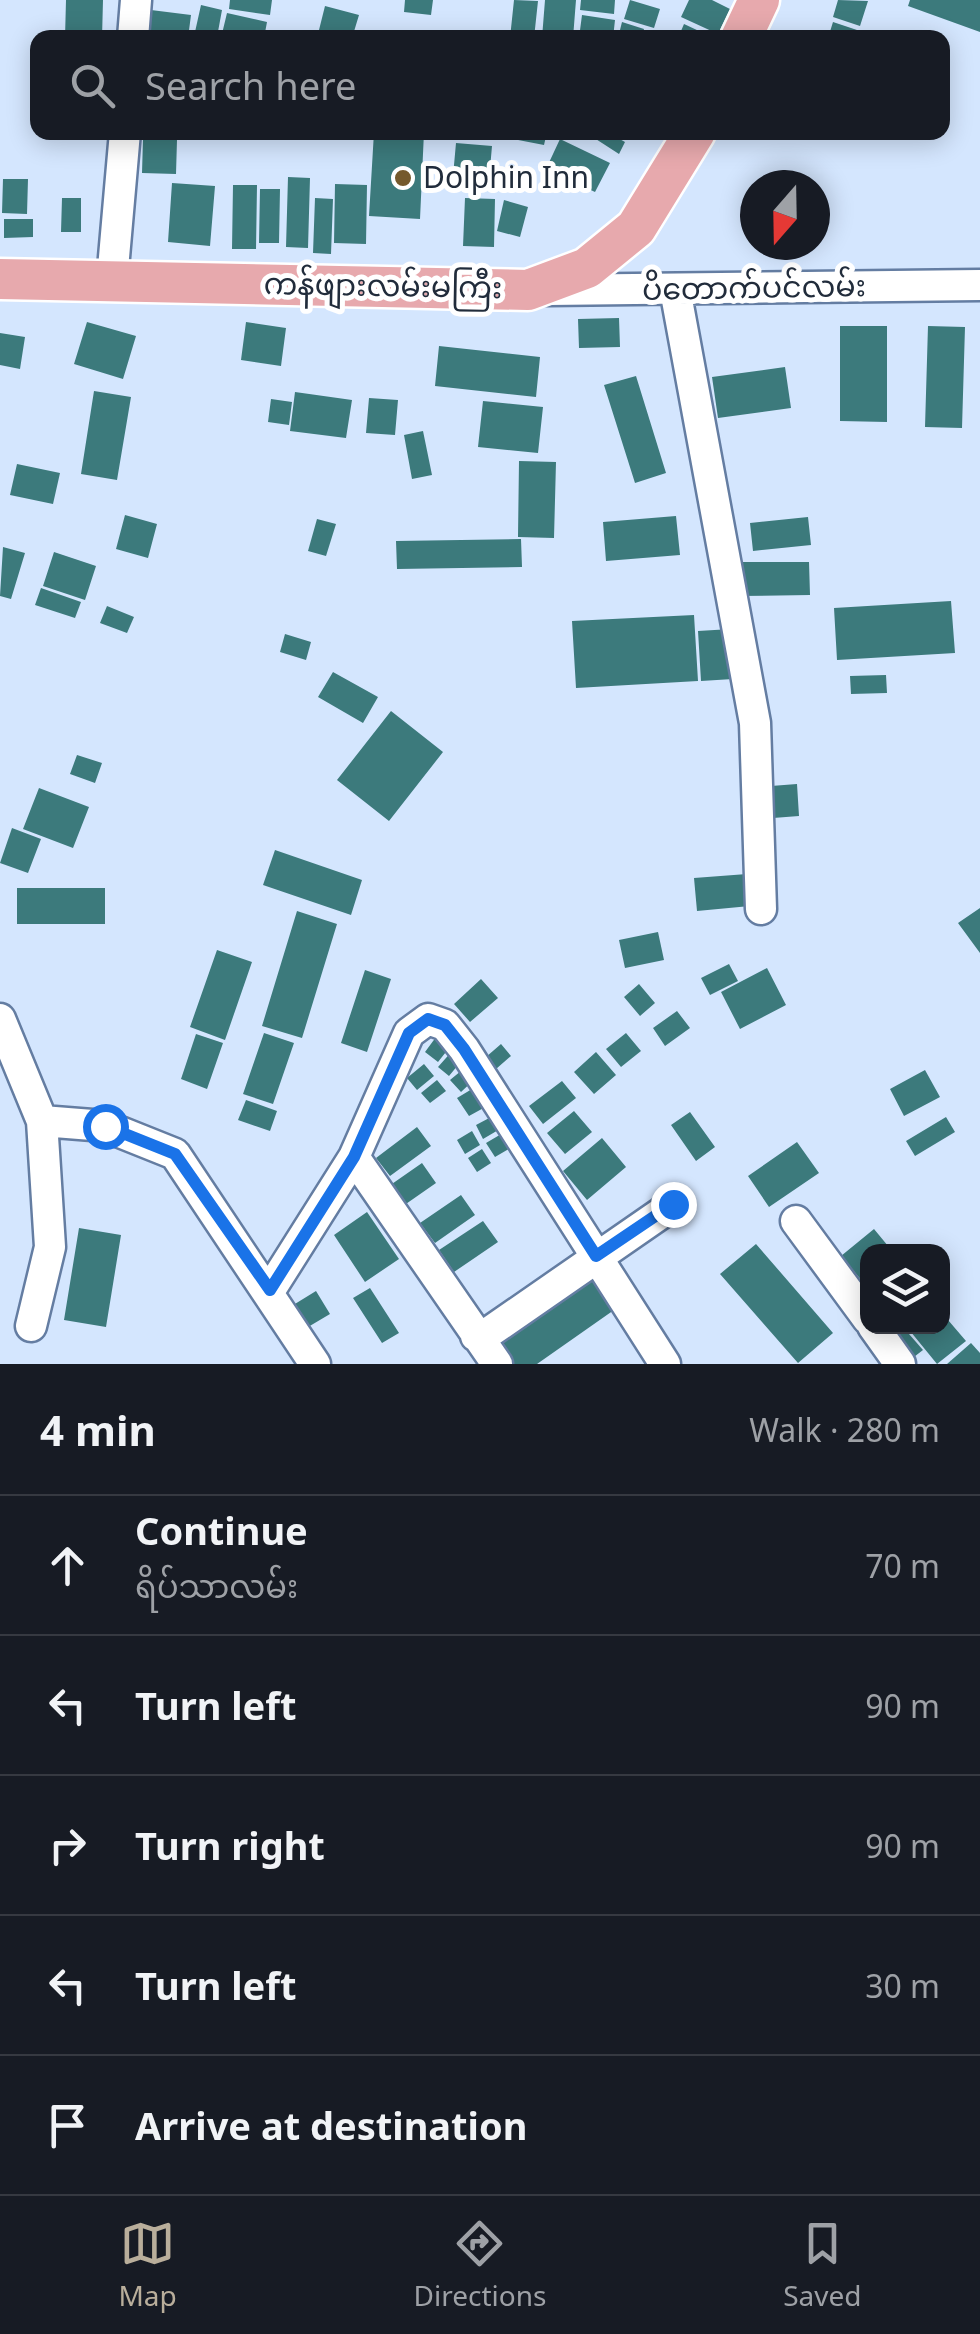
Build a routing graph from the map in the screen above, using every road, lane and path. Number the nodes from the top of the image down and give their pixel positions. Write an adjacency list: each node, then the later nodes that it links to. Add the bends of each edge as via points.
1 (136, 0): 3 (street)
2 (759, 0): 4 (main road)
3 (134, 30)
4 (745, 30)
5 (124, 140): 8 (street)
6 (689, 140): 11 (main road, ကန်ဖျားလမ်းမကြီး, via 636,228 587,268)
7 (0, 280): 8 (main road, ကန်ဖျားလမ်းမကြီး)
8 (112, 280): 11 (main road, ကန်ဖျားလမ်းမကြီး)
9 (980, 285): 10 (street, ပိတောက်ပင်လမ်း)
10 (674, 288): 11 (street, ပိတောက်ပင်လမ်း); 12 (street, via 755,723)
11 (528, 290)
12 (760, 909)
13 (0, 1019): 14 (street)
14 (42, 1121): 19 (street, via 105,1126 175,1154); 21 (street, via 50,1247)
15 (354, 1157): 18 (street, via 409,1033 428,1019 445,1025); 19 (street); 23 (street)
16 (673, 1204): 18 (street)
17 (796, 1221): 20 (street)
18 (596, 1256): 23 (street); 26 (street)
19 (270, 1290): 24 (street)
20 (860, 1308)
21 (31, 1326)
22 (879, 1334): 27 (street)
23 (476, 1336): 25 (street)
24 (315, 1364)
25 (497, 1364)
26 (666, 1364)
27 (900, 1364)

